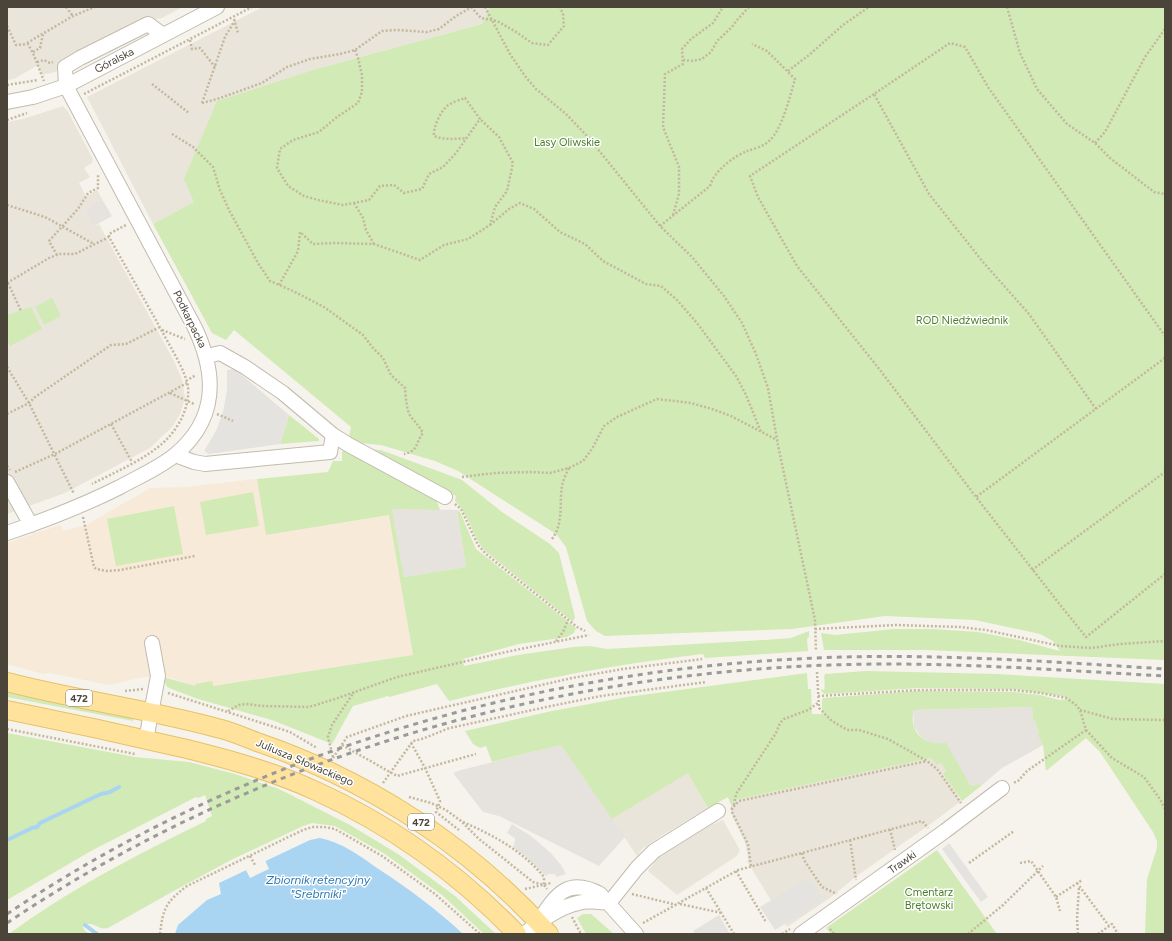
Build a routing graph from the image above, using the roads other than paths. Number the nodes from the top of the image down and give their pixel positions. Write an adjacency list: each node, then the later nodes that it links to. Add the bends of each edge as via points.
1 (217, 7): 2 (street, Góralska)
2 (66, 86): 3 (street, Góralska); 4 (street, Podkarpacka, via 196,328)
3 (7, 102)
4 (205, 351): 5 (street, via 220,353 245,367 284,393); 6 (street, Podkarpacka, via 211,391 206,409 197,430)
5 (333, 435): 6 (street, via 330,452 205,464); 8 (street)
6 (175, 454): 9 (street, Podkarpacka, via 140,476 80,507)
7 (9, 478): 9 (street)
8 (445, 497)
9 (31, 525): 10 (street, Podkarpacka)
10 (7, 533)
11 (152, 643): 14 (street, via 158,676)
12 (7, 682): 14 (main road, Juliusza Słowackiego / 472)
13 (7, 710): 15 (main road, Juliusza Słowackiego / 472)
14 (151, 712): 15 (street); 19 (main road, Juliusza Słowackiego / 472, via 218,728 284,751 353,782 412,816 450,843 496,882)
15 (143, 747): 21 (main road, Juliusza Słowackiego / 472, via 236,762 316,791 366,816 447,870)
16 (998, 791): 23 (street, Trawki)
17 (718, 811): 18 (street, via 654,851)
18 (609, 903): 19 (street, via 576,903); 20 (street)
19 (543, 928): 22 (street)
20 (638, 929)
21 (517, 934)
22 (524, 934)
23 (801, 934)

